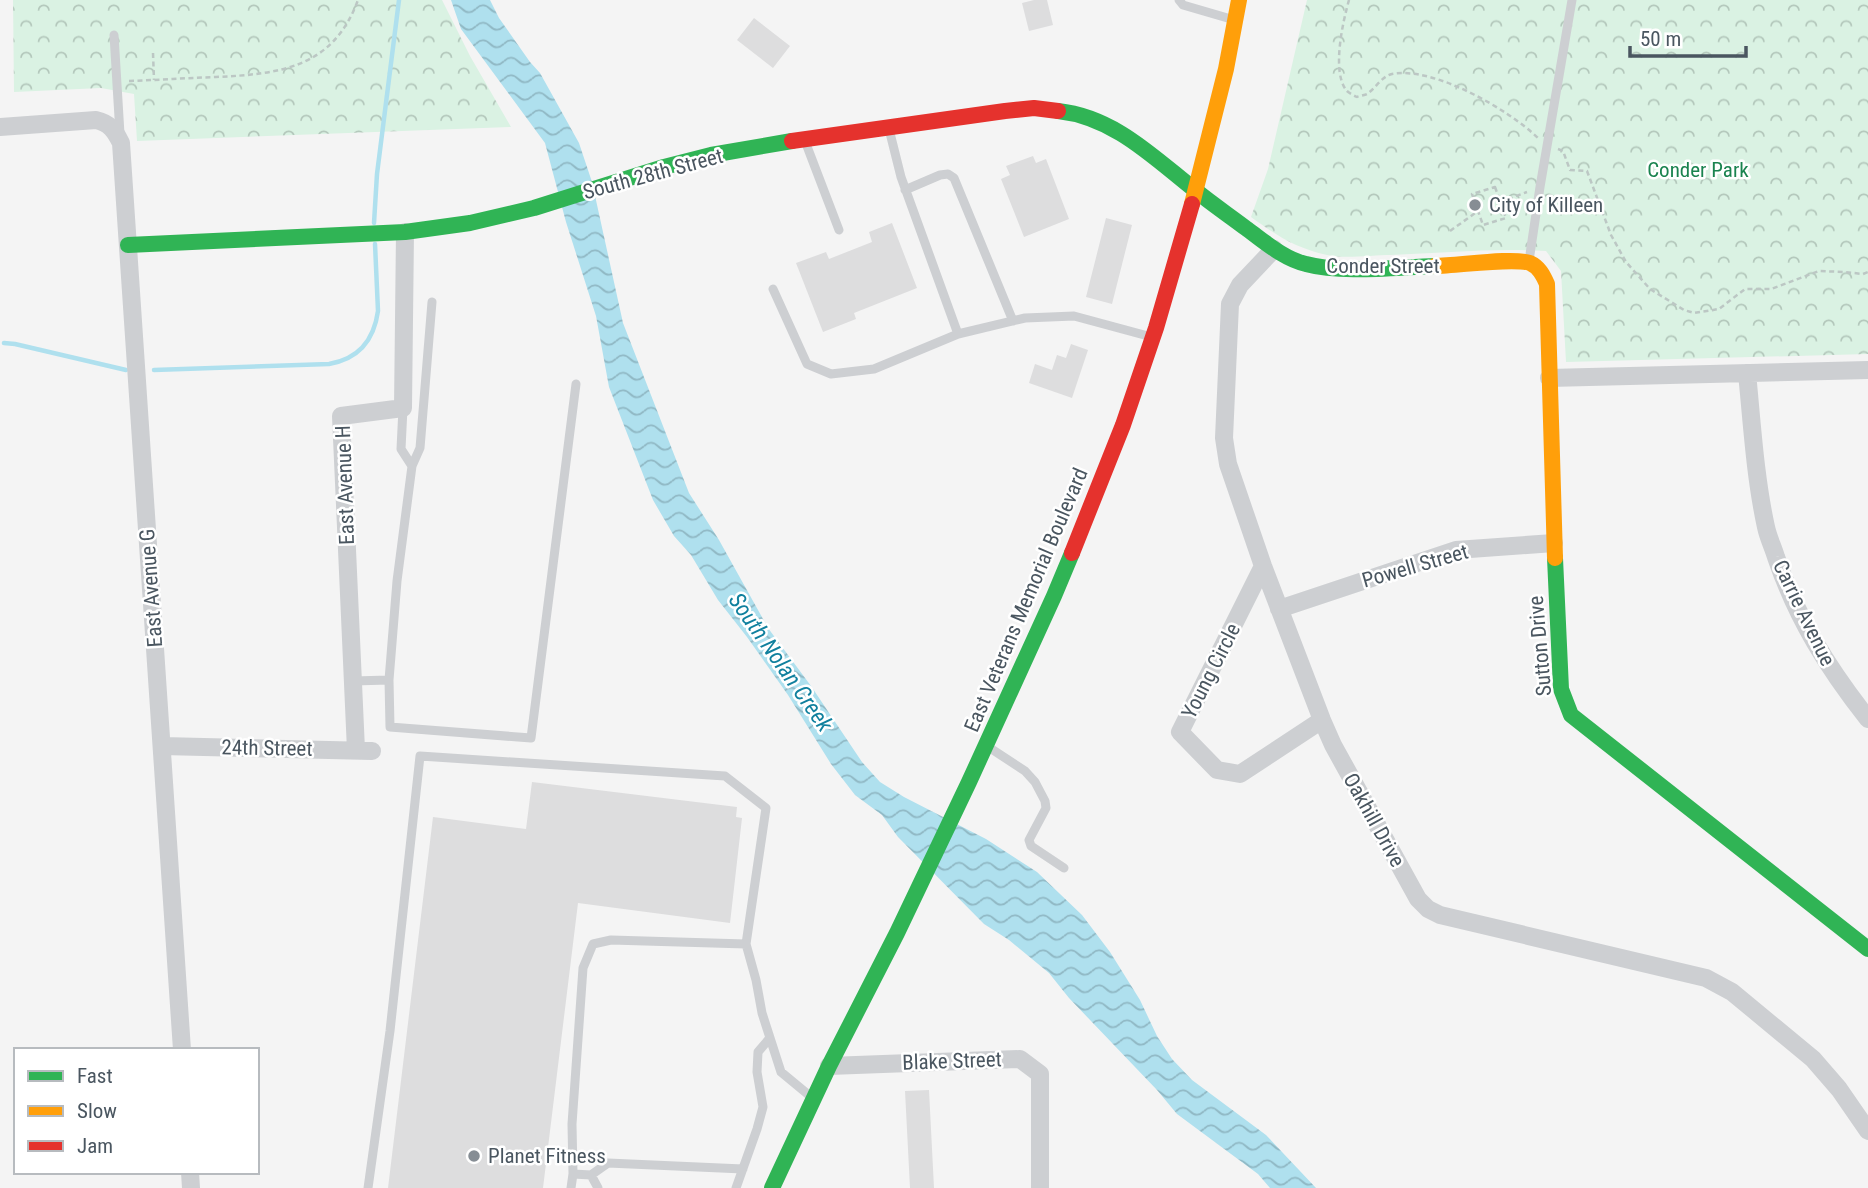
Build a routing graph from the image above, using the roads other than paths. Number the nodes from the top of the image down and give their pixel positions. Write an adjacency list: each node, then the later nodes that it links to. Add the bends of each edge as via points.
1 (1179, 0): 4 (lane)
2 (1240, 0): 4 (street, East Veterans Memorial Boulevard)
3 (1572, 0): 16 (lane)
4 (1236, 20): 11 (street, East Veterans Memorial Boulevard)
5 (114, 35): 8 (lane)
6 (0, 127): 8 (street, via 96,120)
7 (888, 127): 9 (street, South 28th Street); 10 (lane); 11 (street, South 28th Street, via 1034,108 1063,111 1117,130)
8 (117, 136): 14 (street, East Avenue G)
9 (804, 139): 12 (lane); 13 (street, South 28th Street, via 685,161 534,208)
10 (905, 190): 19 (lane, via 940,175 954,178); 20 (lane)
11 (1196, 191): 15 (street, Conder Street); 21 (street, East Veterans Memorial Boulevard)
12 (839, 230)
13 (405, 232): 14 (street, South 28th Street); 26 (street)
14 (128, 245): 36 (street, East Avenue G)
15 (1274, 249): 16 (street, Conder Street, via 1304,264 1332,269); 29 (street, Oakhill Drive, via 1240,285 1230,304 1224,438 1228,464)
16 (1529, 263): 24 (street, Sutton Drive, via 1540,270 1547,284)
17 (773, 289): 20 (lane, via 807,364 831,374 874,369)
18 (432, 302): 27 (lane, via 420,448)
19 (1013, 321): 20 (lane); 21 (lane, via 1074,316)
20 (958, 334)
21 (1153, 337): 35 (street, East Veterans Memorial Boulevard, via 1054,596)
22 (1868, 370): 23 (street)
23 (1747, 373): 24 (street); 33 (street, Carrie Avenue, via 1766,527 1786,585 1837,680)
24 (1549, 378): 28 (street, Sutton Drive)
25 (576, 384): 31 (lane, via 531,737 390,727)
26 (403, 408): 27 (lane, via 401,449); 32 (street, East Avenue H, via 341,416)
27 (412, 466): 31 (lane)
28 (1554, 542): 30 (street, Powell Street, via 1456,550); 40 (street, Sutton Drive, via 1561,689 1571,715)
29 (1263, 566): 30 (street, Oakhill Drive); 34 (street, Young Circle, via 1180,732 1217,770 1240,774)
30 (1279, 609): 34 (street, Oakhill Drive)
31 (389, 680): 32 (lane)
32 (353, 681): 37 (street, East Avenue H)
33 (1868, 719)
34 (1322, 720): 45 (street, Oakhill Drive, via 1418,899 1428,909 1706,978 1732,992 1814,1059)
35 (986, 745): 38 (lane, via 1035,782 1046,808 1029,840 1031,846); 43 (street, East Veterans Memorial Boulevard)
36 (162, 746): 37 (street, 24th Street); 42 (street, East Avenue G)
37 (364, 750)
38 (1064, 868)
39 (746, 944): 41 (lane); 47 (lane, via 611,940 593,944 583,968); 49 (lane, via 766,808 725,776 420,755)
40 (1868, 949)
41 (769, 1039): 44 (lane, via 781,1072); 46 (lane, via 758,1052 763,1107)
42 (182, 1048)
43 (829, 1066): 44 (street, East Veterans Memorial Boulevard); 54 (street, Blake Street, via 1020,1059 1040,1074)
44 (814, 1099): 53 (street, East Veterans Memorial Boulevard)
45 (1868, 1131)
46 (743, 1169): 48 (lane, via 608,1163); 52 (lane)
47 (573, 1174): 48 (lane); 50 (lane)
48 (592, 1175): 51 (lane)
49 (368, 1188)
50 (571, 1188)
51 (598, 1188)
52 (736, 1188)
53 (772, 1188)
54 (1040, 1188)

